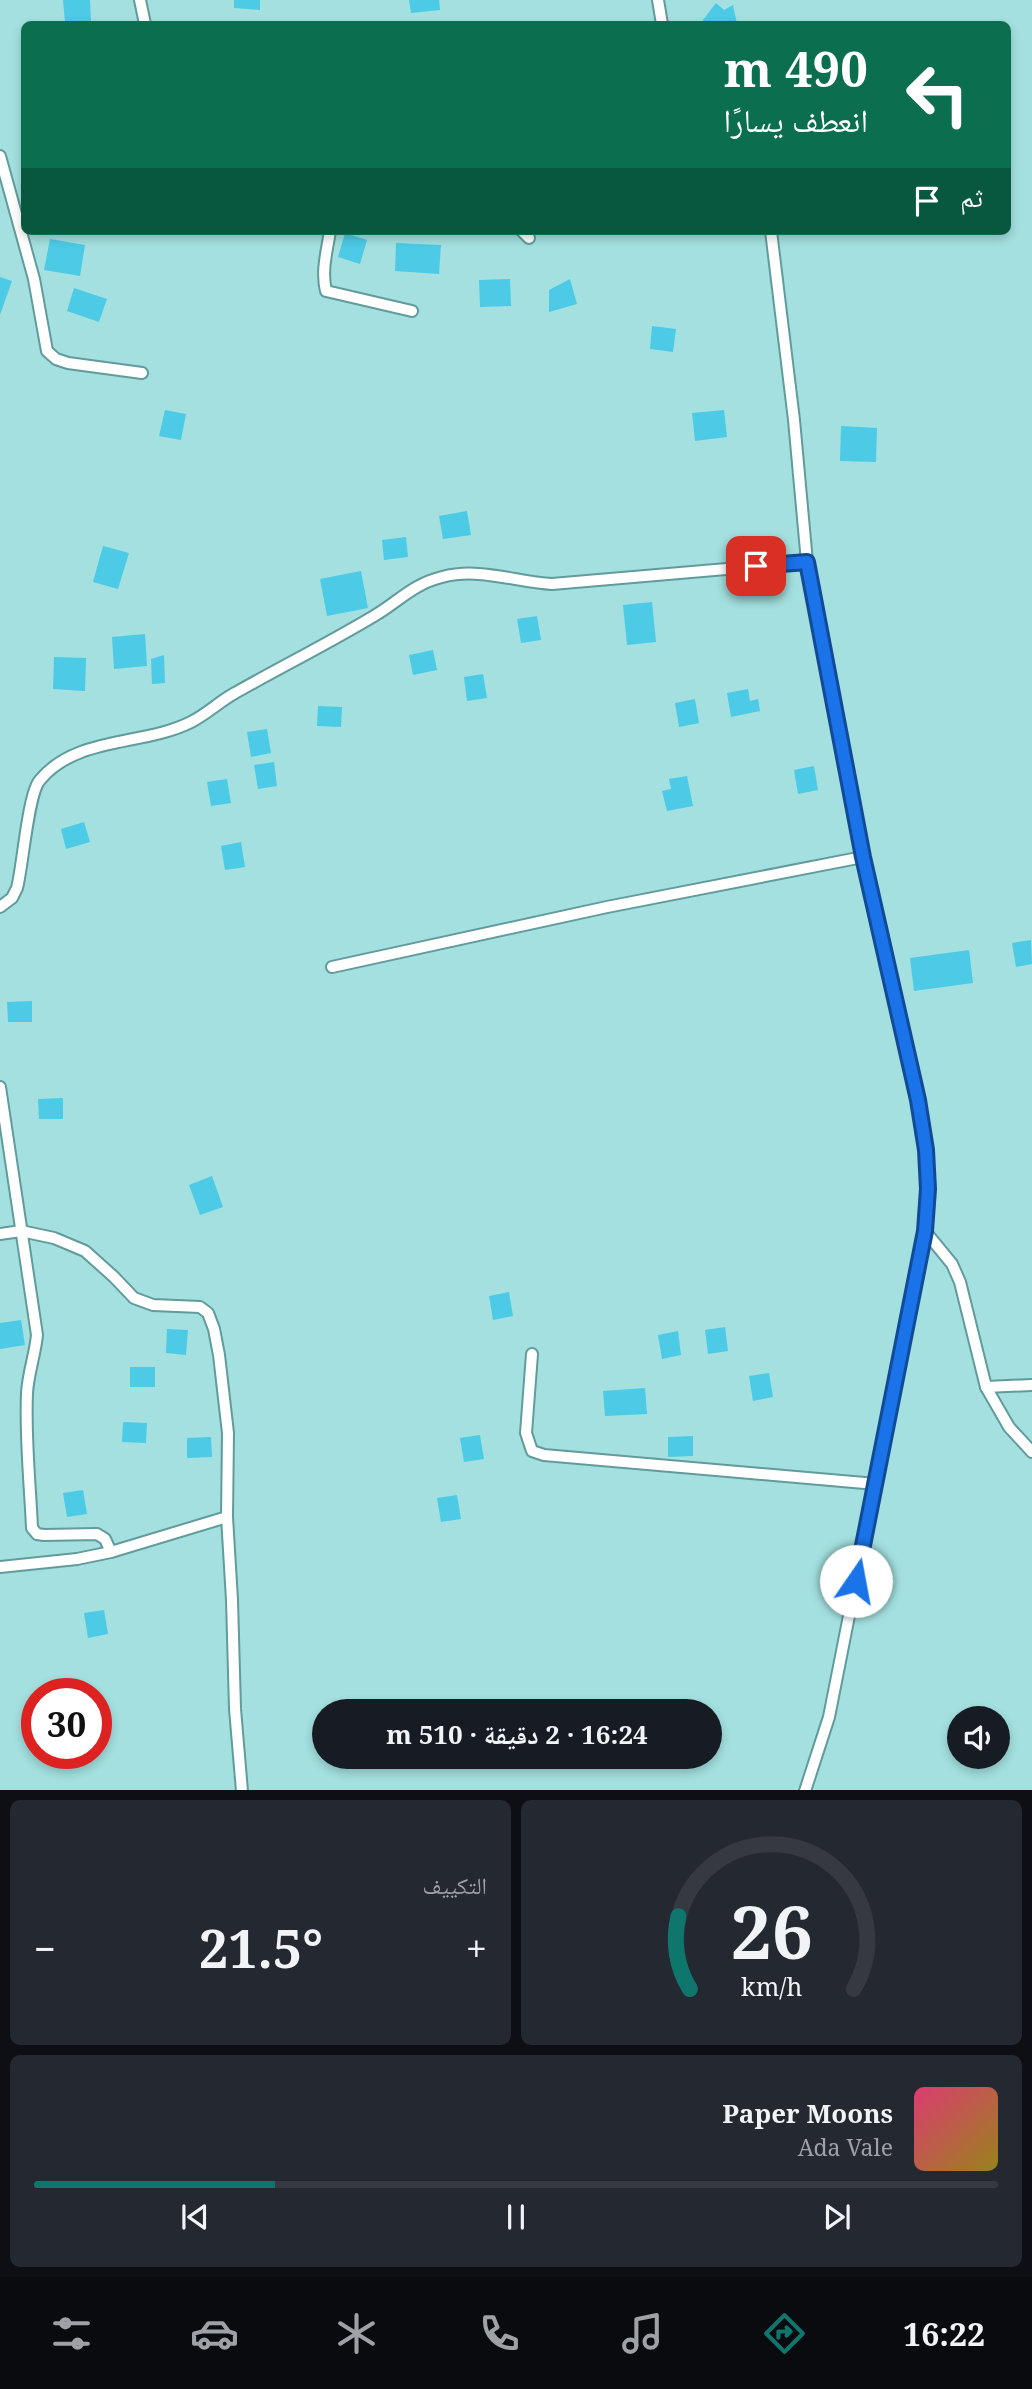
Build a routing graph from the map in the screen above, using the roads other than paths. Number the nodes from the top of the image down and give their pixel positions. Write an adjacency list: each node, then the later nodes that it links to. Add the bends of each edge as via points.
1 (140, 0): 3 (street)
2 (658, 0): 4 (street)
3 (144, 21)
4 (662, 21)
5 (0, 156): 6 (street)
6 (21, 232)
7 (22, 235): 11 (street, via 47,351 68,363)
8 (329, 235): 10 (street, via 323,281 326,291)
9 (771, 235): 12 (street)
10 (412, 311)
11 (142, 373)
12 (807, 562): 13 (street); 14 (street, via 552,584 477,572 443,576 411,588 377,615 227,697 191,722 87,750 56,765 38,781 17,888)
13 (863, 857): 15 (street, via 607,906); 18 (street, via 920,1112 927,1176)
14 (0, 907)
15 (331, 967)
16 (0, 1087): 17 (street)
17 (21, 1231): 19 (street); 25 (street, via 85,1251 134,1298 153,1305 200,1307 208,1313 219,1355 228,1433); 26 (street, via 37,1335 27,1389 33,1528 44,1535 97,1534)
18 (925, 1231): 22 (street, via 952,1264 960,1282); 24 (street)
19 (0, 1234)
20 (532, 1354): 24 (street, via 526,1433 532,1451)
21 (1032, 1385): 22 (street)
22 (986, 1387): 23 (street, via 1009,1427)
23 (1032, 1452)
24 (876, 1484): 29 (street, via 829,1717)
25 (227, 1517): 26 (street); 28 (street)
26 (111, 1552): 27 (street)
27 (0, 1567)
28 (242, 1790)
29 (805, 1790)

